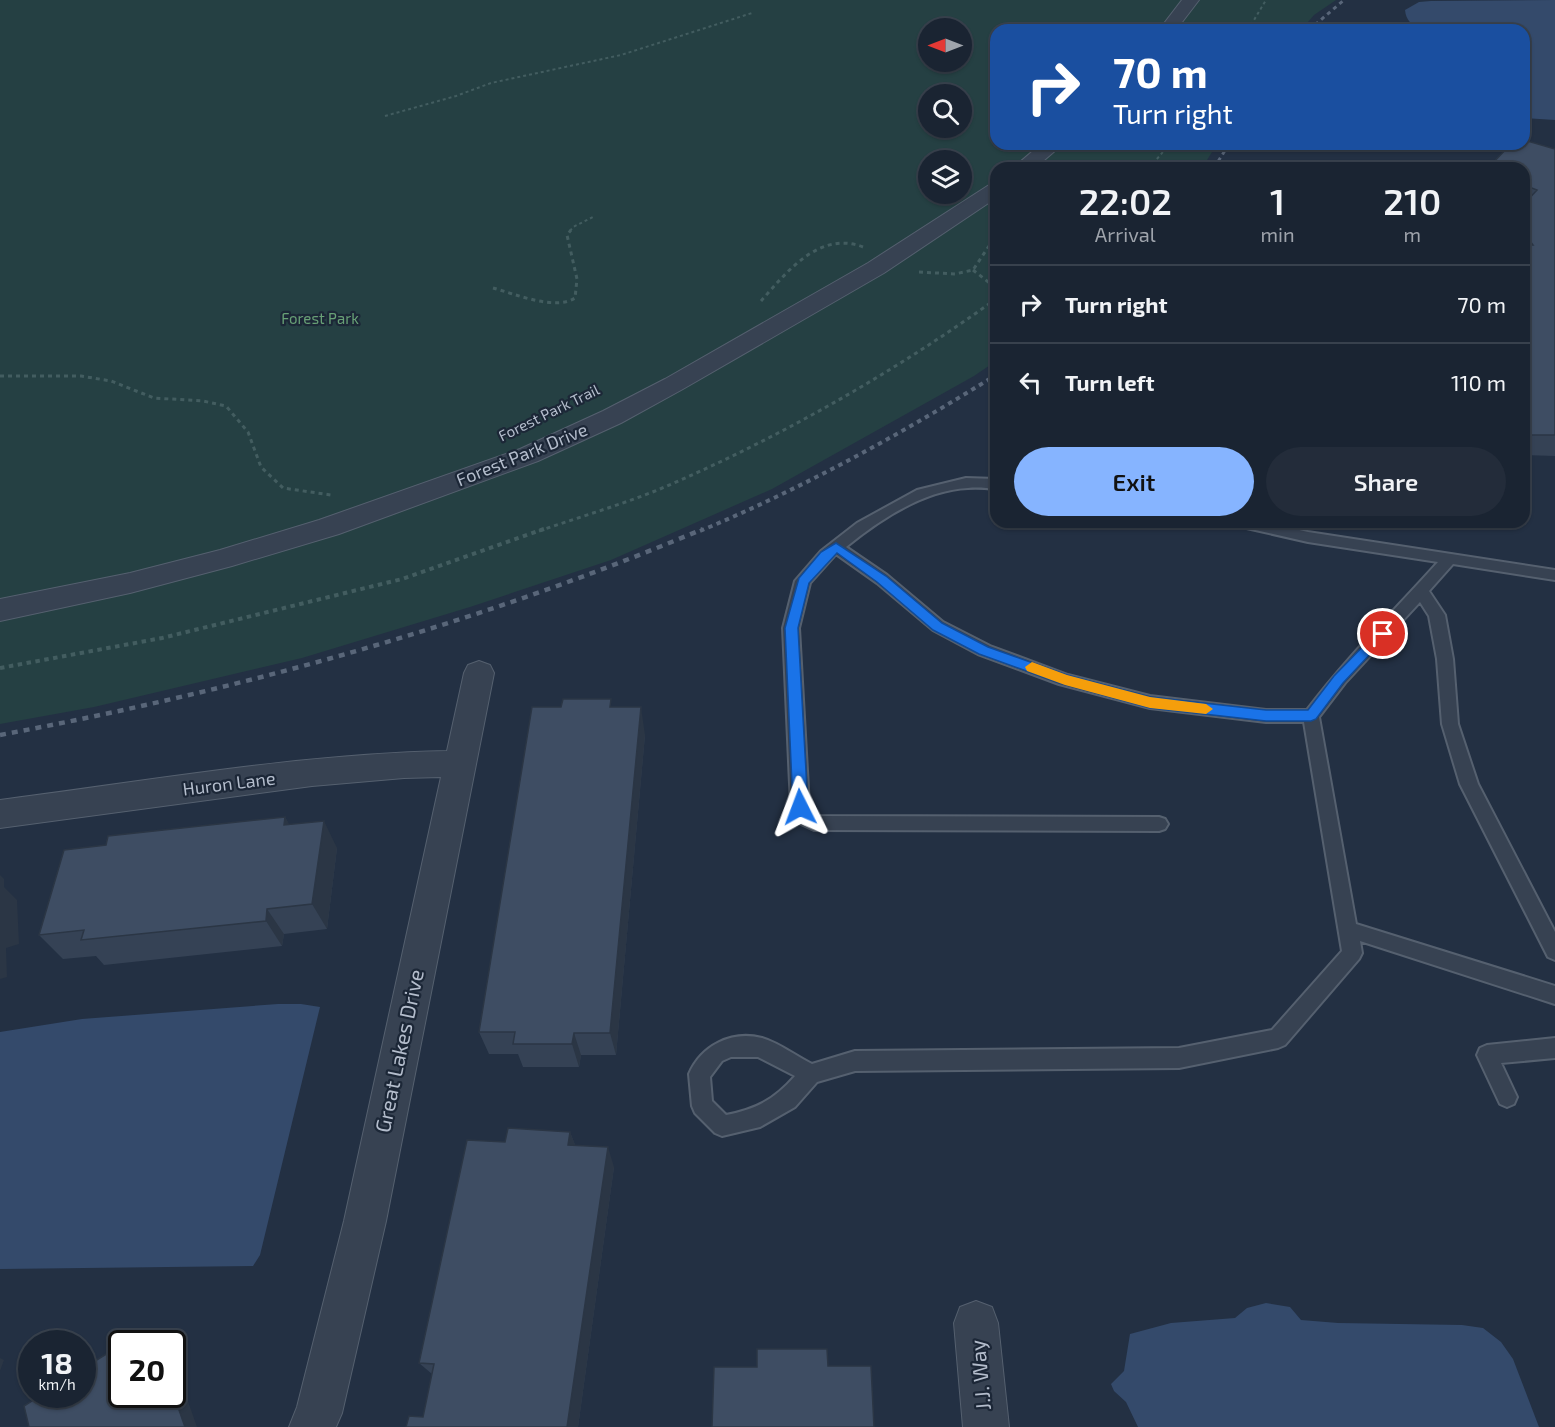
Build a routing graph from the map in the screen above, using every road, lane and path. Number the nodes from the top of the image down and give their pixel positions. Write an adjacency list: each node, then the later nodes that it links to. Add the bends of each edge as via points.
1 (1191, 0): 4 (street)
2 (1266, 0): 5 (path)
3 (752, 13): 6 (path, via 621,55 491,83)
4 (1172, 24)
5 (1252, 24)
6 (385, 116)
7 (1046, 150): 9 (street)
8 (1165, 150): 10 (path)
9 (1030, 162)
10 (1154, 162)
11 (990, 193): 14 (street, Forest Park Drive)
12 (593, 217): 17 (path, via 573,227 567,235 579,287 571,301 554,304)
13 (990, 244): 15 (path)
14 (890, 259): 15 (path, via 936,275); 19 (path, via 855,243 814,249); 28 (street, Forest Park Drive, via 674,384 529,454 329,527 222,559)
15 (973, 270): 16 (path)
16 (990, 283)
17 (493, 288)
18 (990, 303): 29 (path, via 930,346 826,409 659,489 402,579 162,638)
19 (756, 306)
20 (0, 376): 22 (path, via 81,376 111,381 154,398 226,406 248,432 261,467 283,488)
21 (990, 484): 24 (lane, via 966,483 922,493 862,526)
22 (338, 495)
23 (1268, 528): 25 (lane)
24 (836, 547): 31 (lane, via 938,626 984,650 1065,680 1150,702 1266,716); 34 (lane, via 803,581 791,628 800,807 806,818 814,823)
25 (1449, 559): 26 (lane); 27 (lane)
26 (1555, 575)
27 (1421, 591): 31 (lane, via 1338,679); 36 (lane, via 1437,615 1450,724 1469,784)
28 (0, 610)
29 (0, 668)
30 (479, 673): 32 (street, Great Lakes Drive)
31 (1311, 716): 35 (lane)
32 (459, 764): 33 (street, Huron Lane, via 312,773); 42 (street, Great Lakes Drive, via 365,1221 319,1413)
33 (0, 814)
34 (1159, 824)
35 (1347, 929): 37 (lane); 39 (lane, via 1352,953 1278,1038 1179,1058 855,1061)
36 (1555, 951)
37 (1555, 995)
38 (1555, 1048): 40 (lane, via 1487,1055)
39 (811, 1074): 39 (lane, via 788,1100 753,1120 722,1126 702,1106 699,1074 714,1054 729,1047 760,1047)
40 (1507, 1097)
41 (976, 1323): 43 (street, J.J. Way)
42 (312, 1427)
43 (986, 1427)

